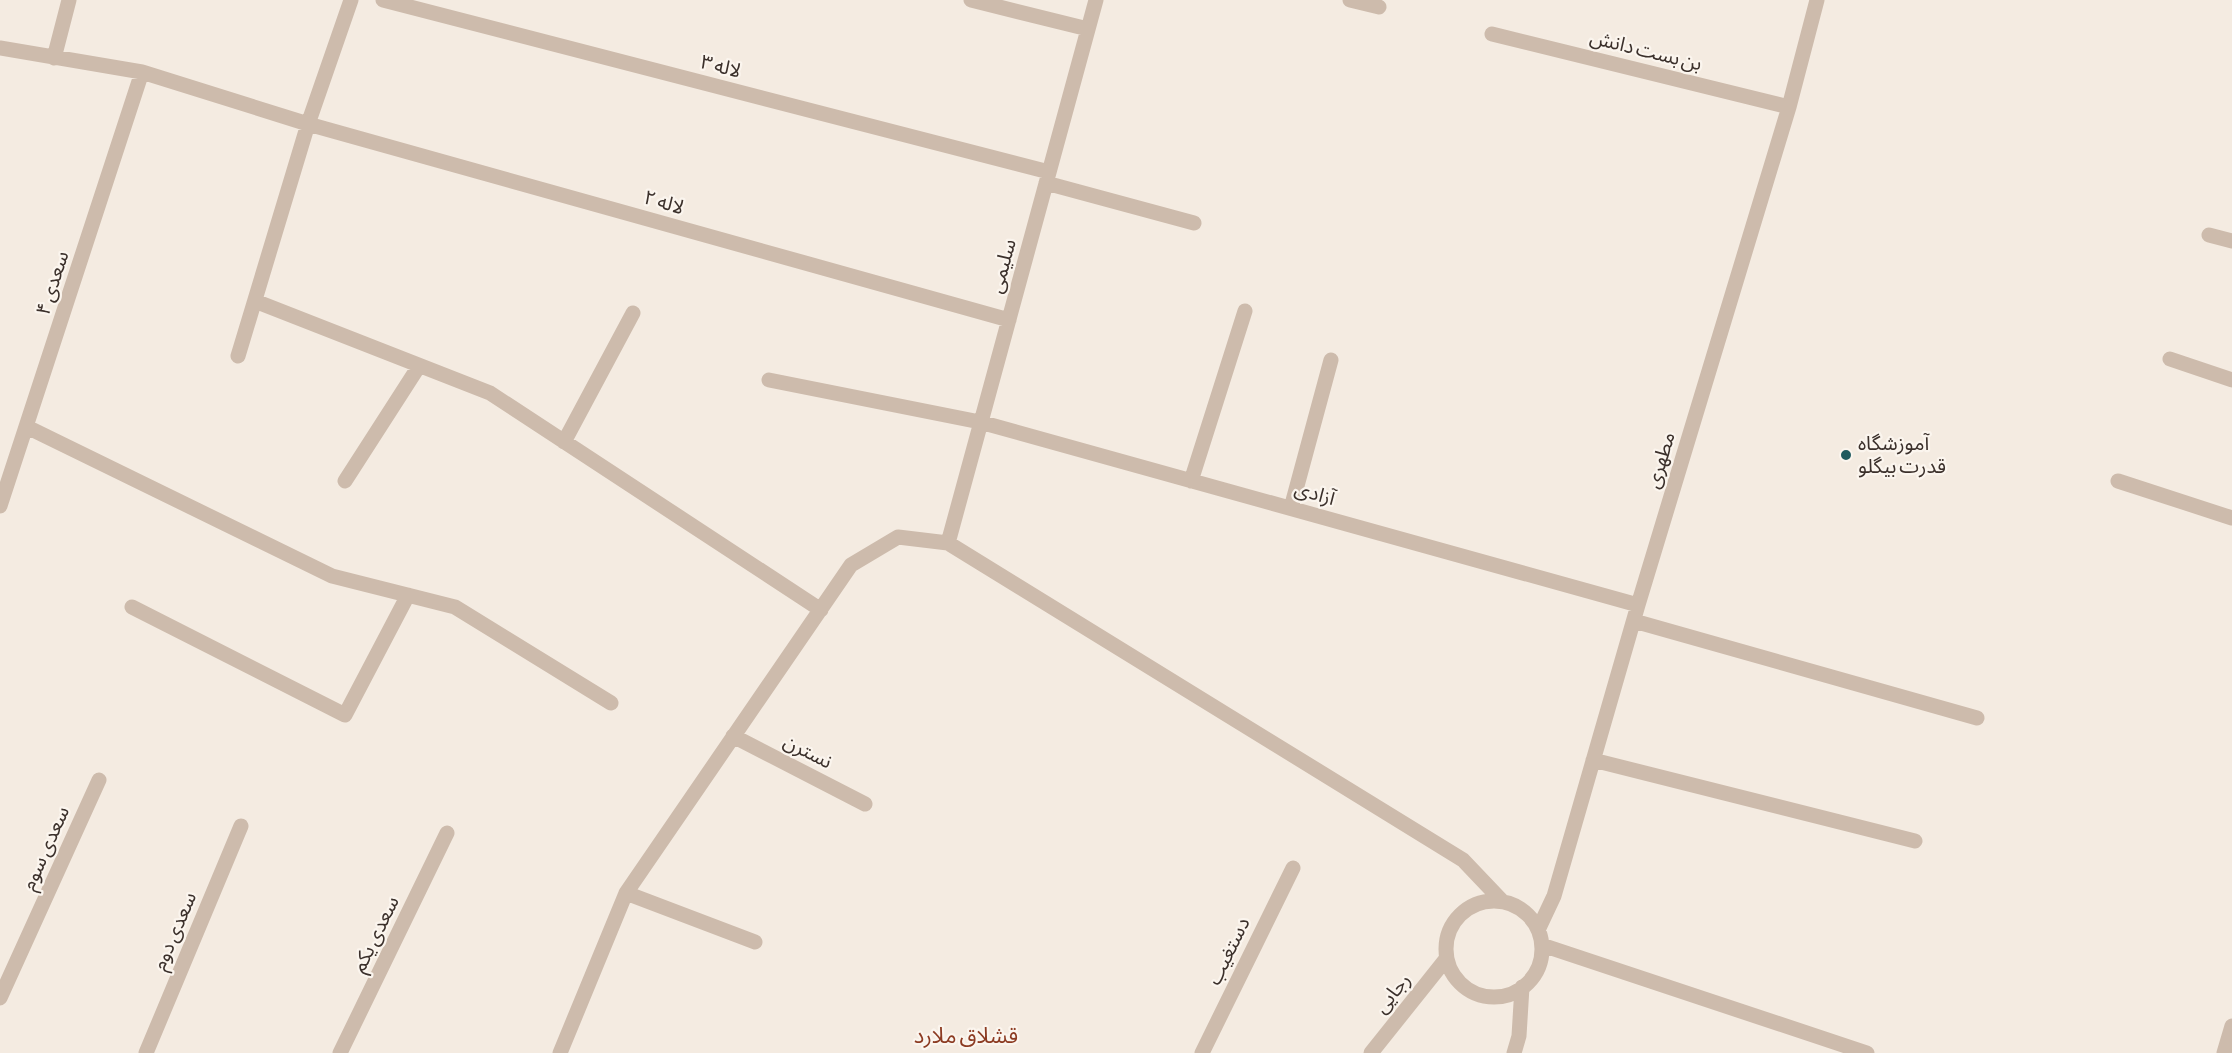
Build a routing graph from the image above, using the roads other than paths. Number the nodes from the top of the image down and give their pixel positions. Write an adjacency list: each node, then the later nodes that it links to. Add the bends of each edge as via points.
1 (69, 0): 12 (street)
2 (351, 0): 15 (street)
3 (383, 0): 16 (street, لاله ۳)
4 (971, 0): 9 (street)
5 (1096, 0): 9 (street, سلیمی)
6 (1350, 0): 8 (street)
7 (1817, 0): 14 (street, مطهری)
8 (1379, 7)
9 (1088, 29): 16 (street, سلیمی)
10 (1492, 34): 14 (street, بن بست دانش)
11 (0, 48): 12 (street, لاله ۲)
12 (54, 58): 13 (street, لاله ۲)
13 (142, 72): 15 (street, لاله ۲); 31 (street, سعدی ۴)
14 (1789, 107): 41 (street, مطهری)
15 (308, 124): 20 (street); 23 (street, لاله ۲)
16 (1048, 178): 17 (street, لاله ۳); 23 (street, سلیمی)
17 (1194, 222)
18 (2209, 235): 19 (street)
19 (2232, 241)
20 (255, 301): 24 (street); 27 (street)
21 (1245, 311): 34 (street)
22 (633, 313): 32 (street)
23 (1009, 320): 30 (street, سلیمی)
24 (238, 356)
25 (2170, 359): 29 (street)
26 (1331, 360): 37 (street)
27 (419, 366): 32 (street, via 490,393); 33 (street)
28 (769, 380): 30 (street, آزادی)
29 (2232, 380)
30 (980, 422): 34 (street, آزادی); 39 (street, سلیمی)
31 (27, 427): 36 (street, سعدی ۴); 40 (street, via 332,576)
32 (564, 442): 43 (street)
33 (345, 481)
34 (1191, 481): 37 (street, آزادی)
35 (2118, 481): 38 (street)
36 (0, 506)
37 (1291, 508): 41 (street, آزادی)
38 (2232, 518)
39 (948, 543): 43 (street, via 898,537 851,565); 56 (street, via 1463,860)
40 (408, 595): 42 (street, via 345,715); 45 (street, via 455,606)
41 (1638, 605): 44 (street, مطهری)
42 (132, 607)
43 (821, 610): 47 (street)
44 (1634, 621): 46 (street); 48 (street, مطهری)
45 (611, 703)
46 (1977, 718)
47 (733, 736): 50 (street, نسترن); 55 (street)
48 (1593, 760): 53 (street); 57 (street, مطهری, via 1554,896)
49 (99, 780): 62 (street, سعدی سوم)
50 (865, 804)
51 (241, 826): 65 (street, سعدی دوم)
52 (447, 833): 66 (street, سعدی یکم)
53 (1915, 841)
54 (1293, 868): 68 (street, دستغیب)
55 (626, 893): 58 (street); 67 (street)
56 (1502, 901): 57 (street, via 1530,916); 60 (street, via 1486,901 1459,915 1450,928)
57 (1538, 930): 59 (street)
58 (755, 942)
59 (1542, 945): 61 (street, via 1534,976); 71 (street)
60 (1446, 959): 61 (street, via 1452,974 1476,994 1508,995); 69 (street, رجایی)
61 (1522, 987): 70 (street)
62 (0, 998)
63 (2232, 1026): 64 (street)
64 (2227, 1050)
65 (146, 1053)
66 (340, 1053)
67 (560, 1053)
68 (1202, 1053)
69 (1371, 1053)
70 (1514, 1053)
71 (1867, 1053)

